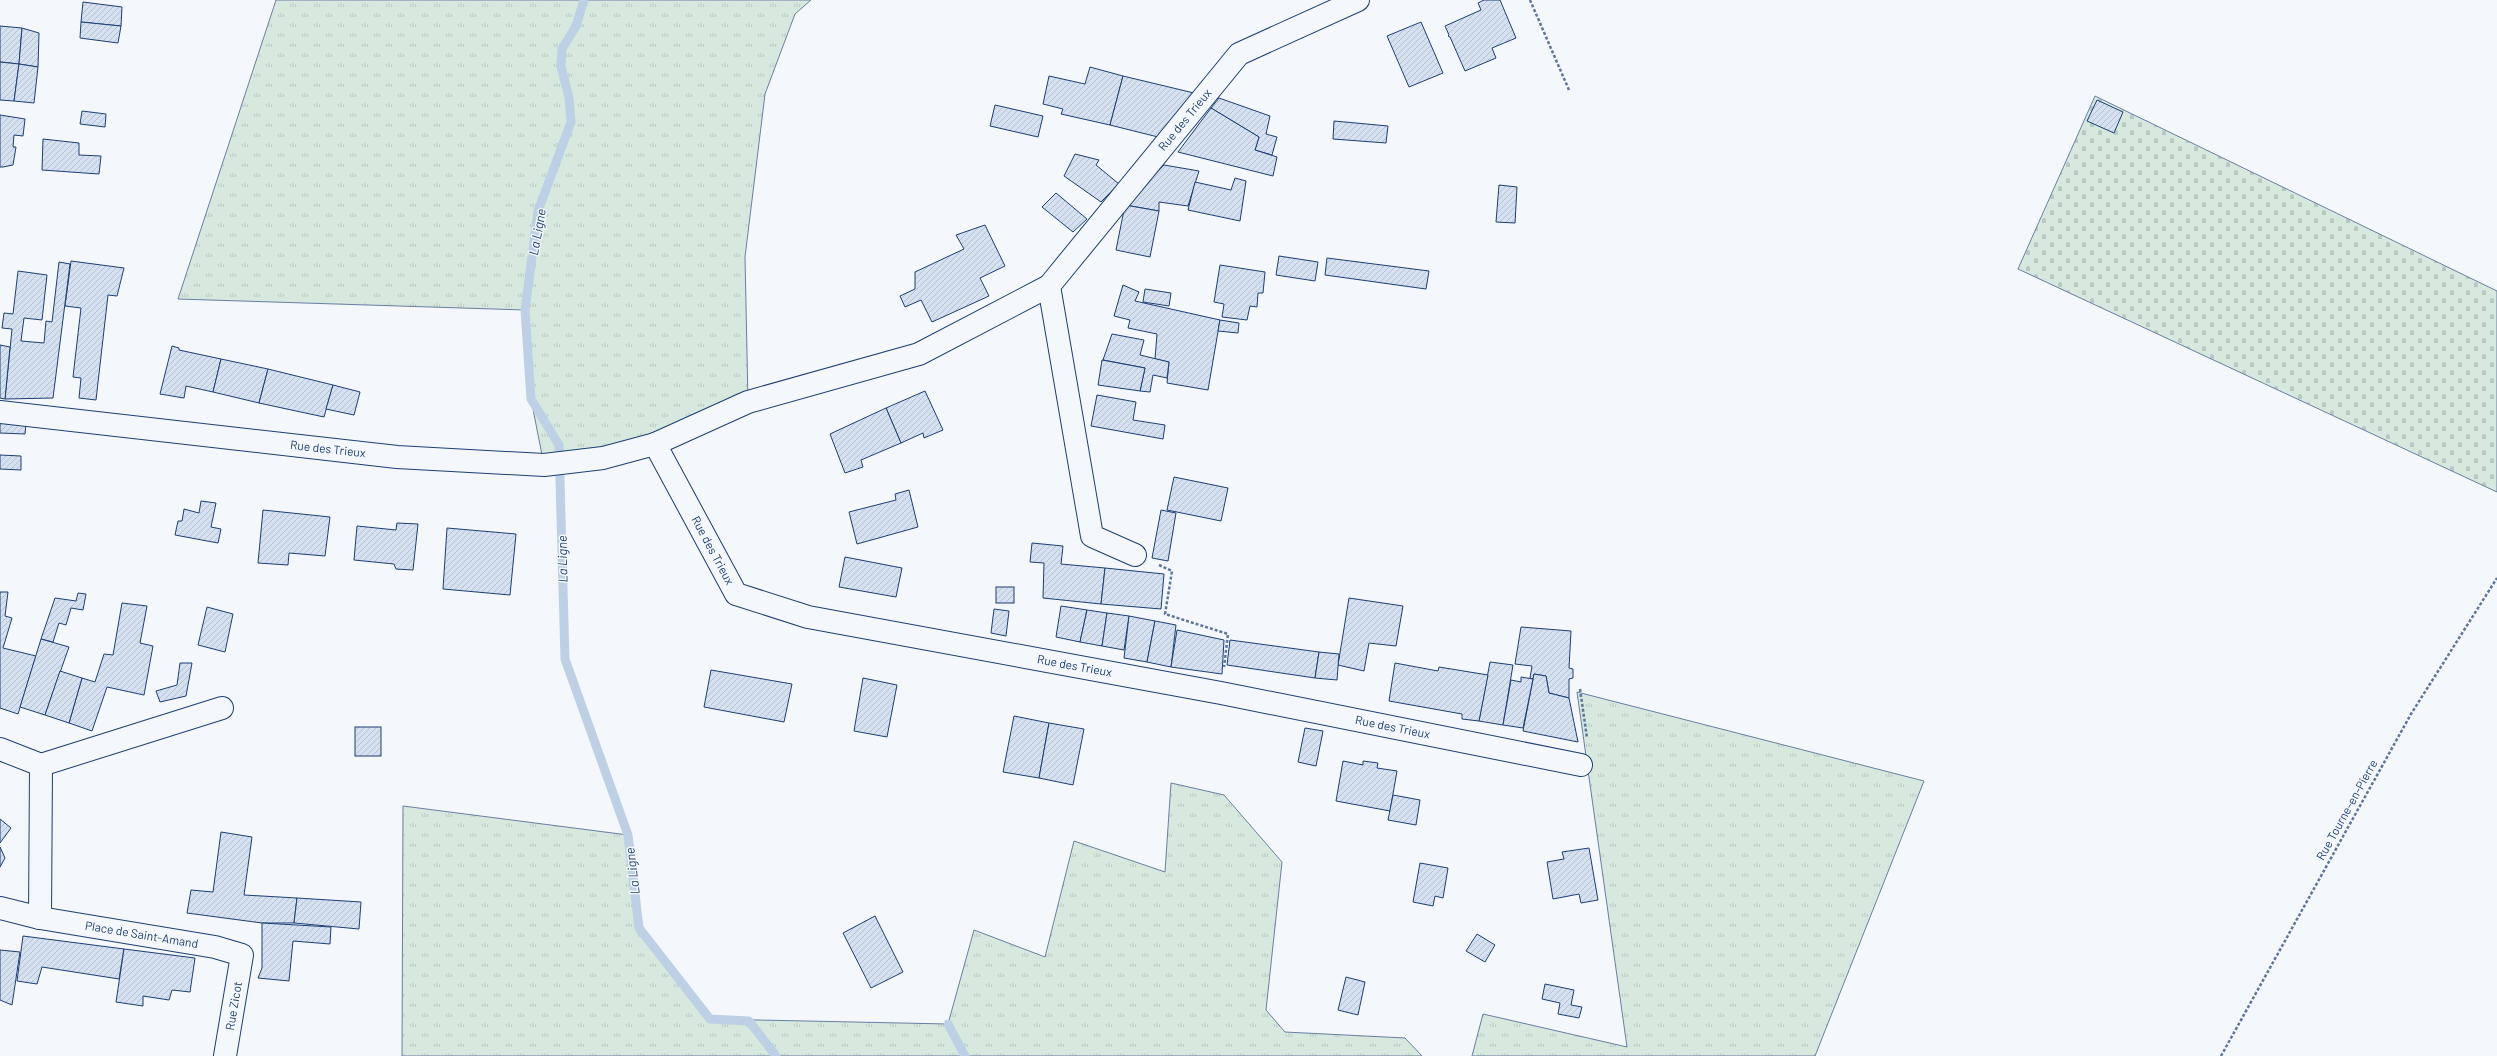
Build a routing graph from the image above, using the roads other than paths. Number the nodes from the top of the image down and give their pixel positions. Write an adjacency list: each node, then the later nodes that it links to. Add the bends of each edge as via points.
1 (1358, 0): 2 (street, Rue des Trieux, via 1239,54)
2 (1049, 286): 4 (street, Rue des Trieux, via 919,354 748,402); 5 (street, via 1092,536)
3 (0, 412): 4 (street, Rue des Trieux, via 397,457 544,465 603,458)
4 (655, 444): 8 (street, Rue des Trieux, via 736,594 808,617 1221,693)
5 (1135, 555)
6 (222, 708): 9 (street)
7 (0, 749): 9 (street)
8 (1581, 765)
9 (41, 766): 11 (street)
10 (0, 908): 11 (street, Place de Saint-Amand)
11 (40, 918): 12 (street, Place de Saint-Amand, via 215,947)
12 (242, 955): 13 (street, Rue Zicot)
13 (225, 1056)

